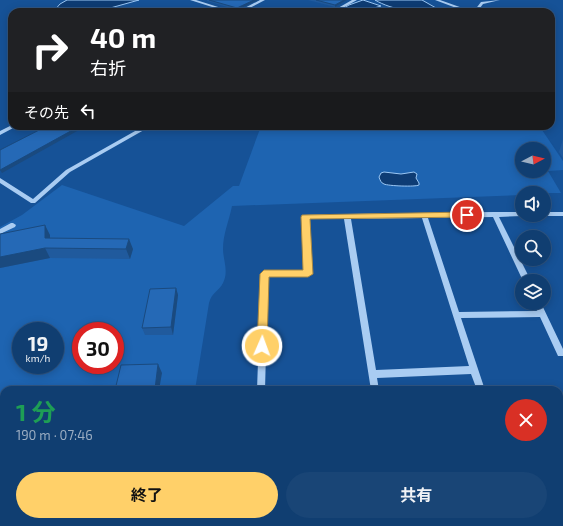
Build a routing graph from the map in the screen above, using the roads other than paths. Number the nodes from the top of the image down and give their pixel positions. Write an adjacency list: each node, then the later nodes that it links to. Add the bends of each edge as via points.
1 (192, 0): 6 (street)
2 (263, 0): 7 (street)
3 (355, 0): 8 (street)
4 (437, 0): 9 (street)
5 (498, 0): 10 (street, via 482,3)
6 (219, 8)
7 (247, 8)
8 (340, 8)
9 (460, 8)
10 (478, 8)
11 (141, 130): 12 (street, via 68,171 33,202)
12 (0, 180)
13 (495, 214): 14 (street); 18 (street); 21 (street)
14 (515, 214)
15 (551, 214): 16 (street)
16 (563, 214)
17 (348, 216): 18 (street); 27 (street); 28 (street, via 305,217 308,274 264,274)
18 (424, 216): 24 (street)
19 (13, 225): 20 (street)
20 (0, 232)
21 (524, 274)
22 (540, 310): 23 (street)
23 (542, 314): 24 (street); 25 (street)
24 (456, 315): 26 (street)
25 (562, 354)
26 (474, 370): 27 (street); 30 (street)
27 (372, 374): 29 (street)
28 (261, 386)
29 (374, 386)
30 (480, 386)

